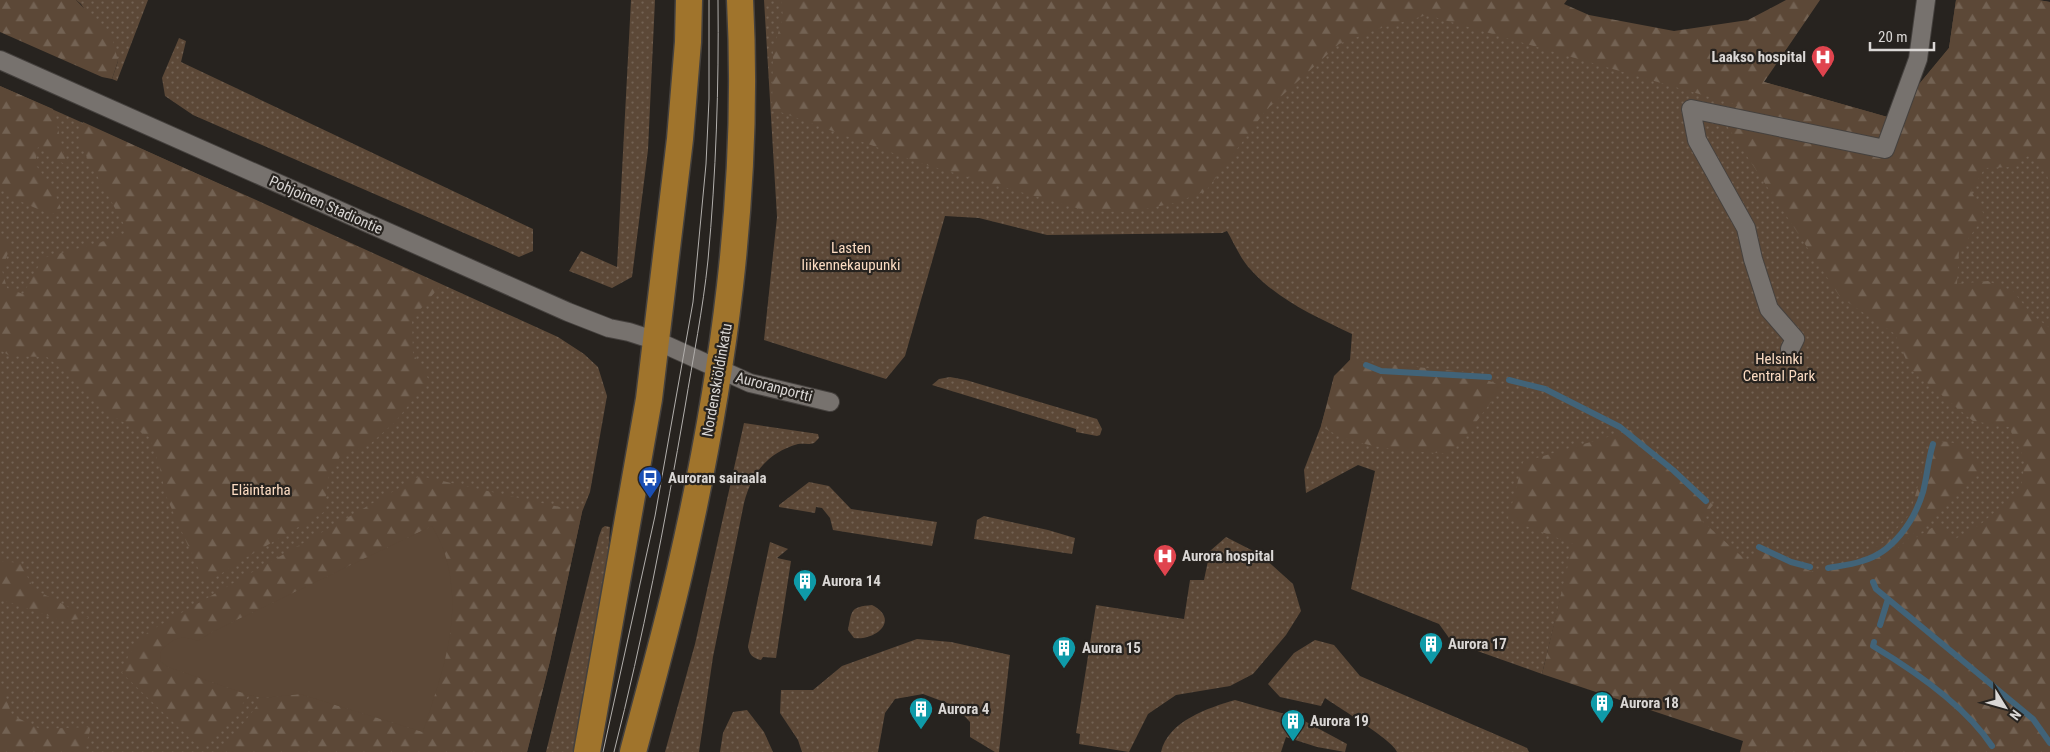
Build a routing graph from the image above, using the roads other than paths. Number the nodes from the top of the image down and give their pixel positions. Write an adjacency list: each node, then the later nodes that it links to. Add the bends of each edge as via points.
1 (689, 0): 5 (main road, via 680,139)
2 (740, 0): 7 (main road, Nordenskiöldinkatu, via 742,119 738,203 728,315)
3 (1926, 0): 6 (street, via 1918,59 1885,149 1691,109 1697,140 1746,228 1769,309 1795,339)
4 (0, 60): 5 (street, Pohjoinen Stadiontie, via 555,306 609,328)
5 (657, 340): 7 (street, Pohjoinen Stadiontie); 9 (main road, via 650,399)
6 (1790, 349)
7 (719, 370): 8 (street, Auroranportti, via 750,383); 10 (main road, Nordenskiöldinkatu, via 680,570)
8 (830, 402)
9 (587, 752)
10 (633, 752)

